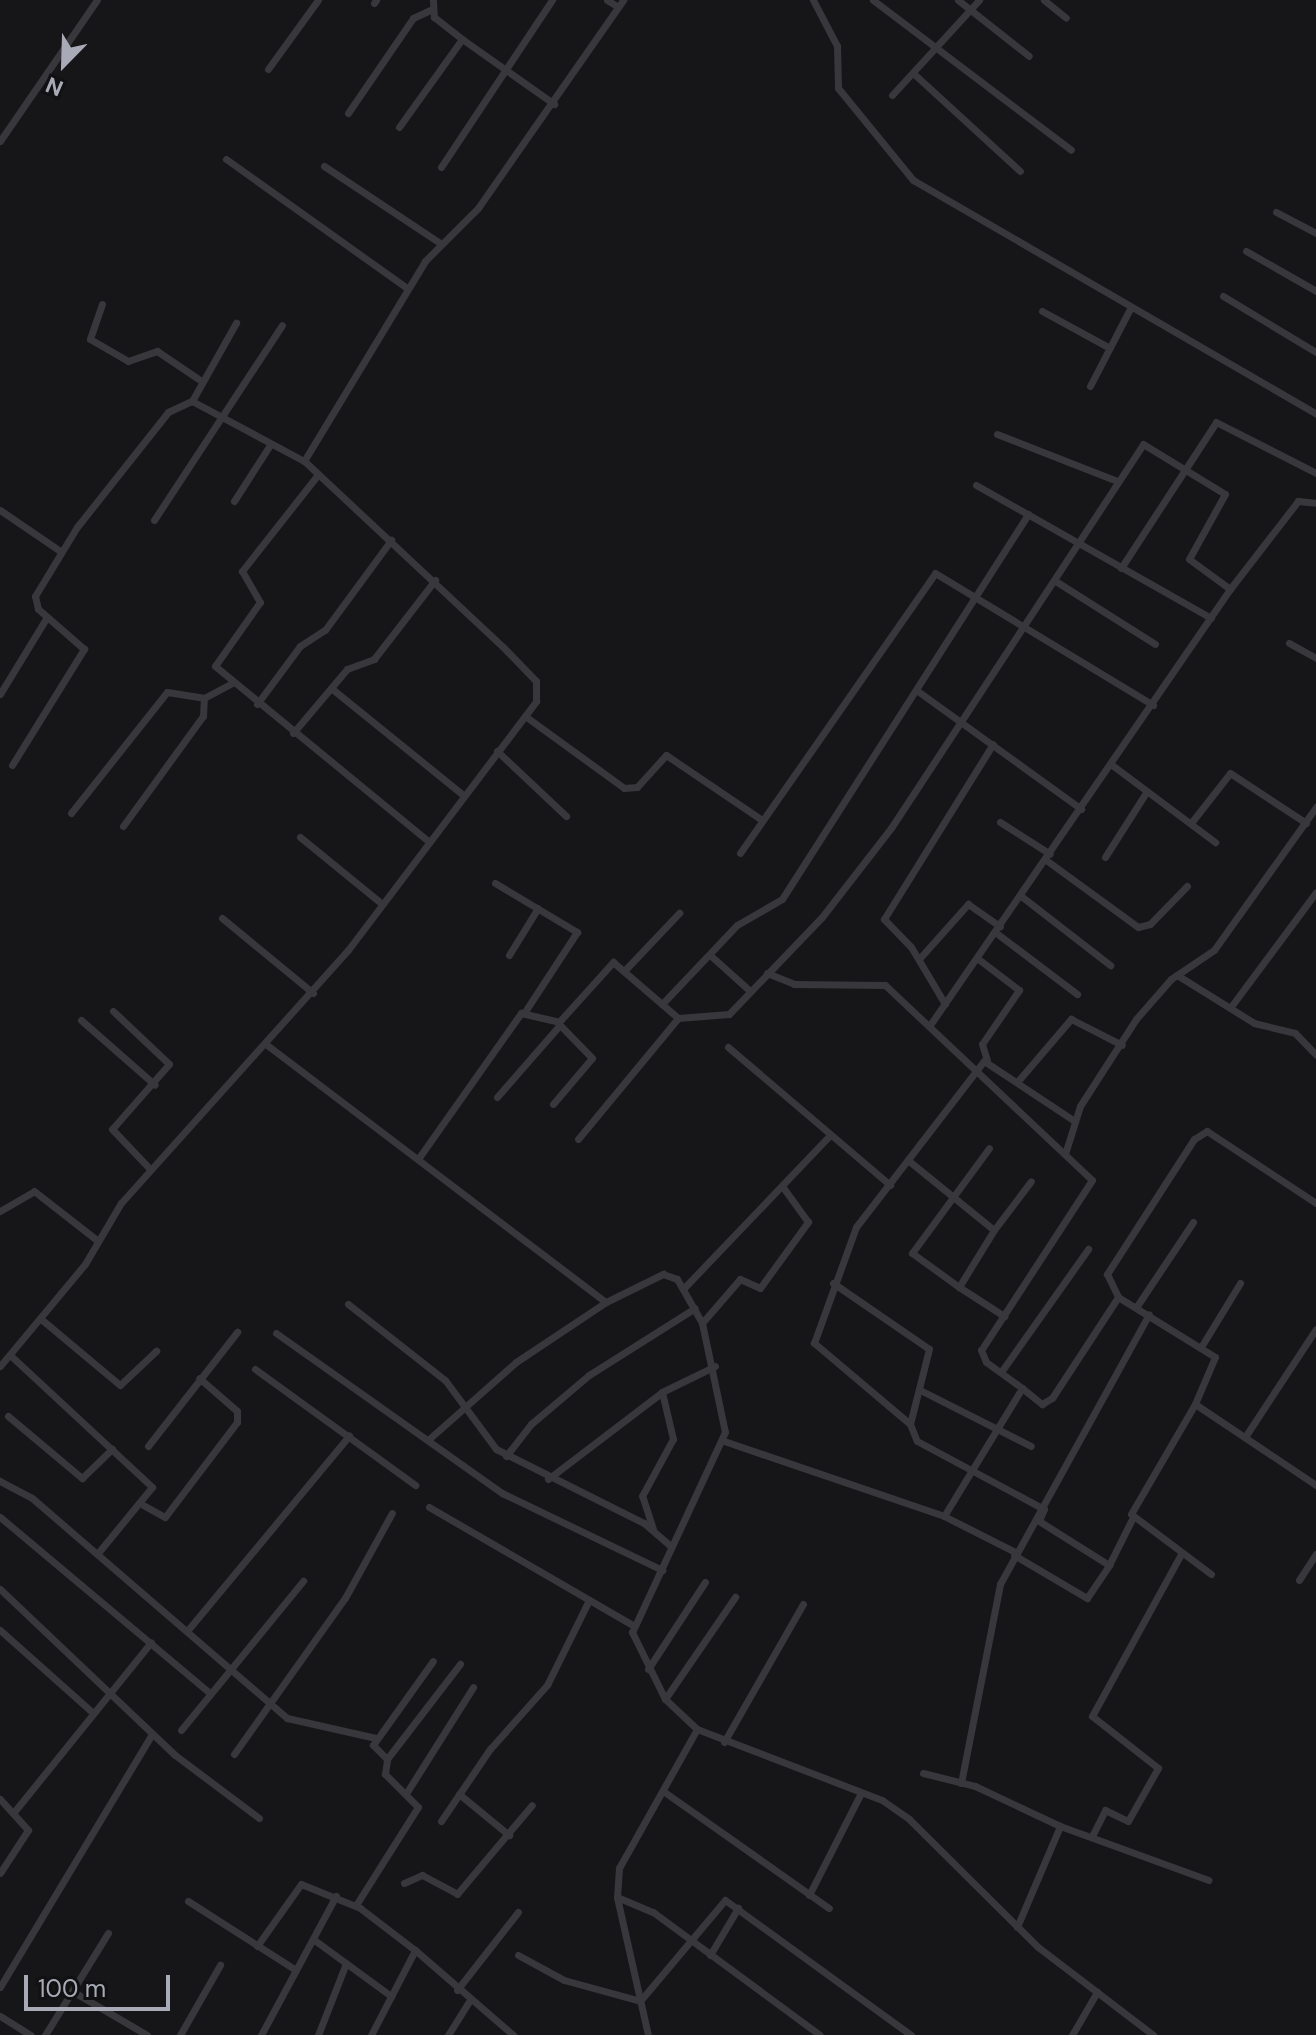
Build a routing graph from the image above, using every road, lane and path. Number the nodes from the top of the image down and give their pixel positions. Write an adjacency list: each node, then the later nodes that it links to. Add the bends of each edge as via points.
1 (97, 0): 26 (street)
2 (318, 0): 19 (street)
3 (433, 0): 13 (street)
4 (552, 0): 20 (street)
5 (607, 0): 12 (street)
6 (813, 0): 40 (street, via 837,46 838,88 903,172)
7 (863, 0): 8 (street)
8 (871, 0): 17 (street)
9 (958, 0): 14 (street)
10 (979, 0): 14 (street)
11 (1044, 0): 15 (street)
12 (620, 4): 23 (street)
13 (430, 10): 16 (street); 24 (street, via 413,18)
14 (971, 10): 17 (street); 18 (street)
15 (1066, 18)
16 (462, 39): 20 (street); 25 (street)
17 (939, 45): 21 (street); 27 (street)
18 (1029, 56)
19 (268, 69)
20 (506, 70): 23 (street); 30 (street)
21 (913, 73): 22 (street); 31 (street)
22 (892, 95)
23 (554, 104): 34 (street, via 478,208)
24 (348, 113)
25 (399, 127)
26 (0, 141)
27 (1071, 150)
28 (226, 159): 36 (street)
29 (324, 166): 34 (street)
30 (441, 167)
31 (1020, 171)
32 (1276, 212): 33 (street)
33 (1316, 233)
34 (440, 243): 36 (street)
35 (1246, 251): 37 (street)
36 (407, 288): 53 (street)
37 (1316, 291)
38 (1223, 296): 45 (street)
39 (102, 304): 46 (street, via 90,339 128,361 157,351)
40 (1131, 307): 44 (street); 49 (street)
41 (1042, 311): 44 (street)
42 (236, 323): 46 (street)
43 (282, 325): 50 (street)
44 (1110, 348): 47 (street)
45 (1316, 352)
46 (200, 380): 48 (street)
47 (1090, 386)
48 (192, 401): 50 (street); 66 (street, via 168,412)
49 (1316, 414)
50 (226, 419): 52 (street); 63 (street)
51 (997, 434): 57 (street)
52 (270, 445): 53 (street); 59 (street)
53 (304, 461): 56 (street)
54 (1189, 469): 55 (street, via 1219,421); 57 (street, via 1143,444); 67 (street); 70 (street, via 1227,498 1189,562)
55 (1316, 473)
56 (316, 477): 64 (street); 78 (street, via 241,574 260,602 215,664)
57 (1117, 481): 65 (street)
58 (976, 485): 62 (street)
59 (234, 501)
60 (1316, 503): 70 (street, via 1298,501)
61 (0, 510): 66 (street)
62 (1028, 514): 65 (street); 71 (street)
63 (154, 520)
64 (391, 540): 68 (street); 83 (street, via 325,630 300,646)
65 (1079, 544): 67 (street); 69 (street)
66 (60, 551): 72 (street, via 35,596)
67 (1121, 568): 73 (street)
68 (435, 580): 79 (street, via 374,659 350,667); 85 (street, via 536,681 539,694)
69 (1057, 582): 74 (street); 76 (street)
70 (1230, 589): 73 (street)
71 (980, 595): 74 (street); 80 (street); 98 (street, via 945,574 931,575)
72 (47, 617): 81 (street); 90 (street, via 84,649)
73 (1211, 618): 84 (street)
74 (1029, 624): 84 (street); 86 (street)
75 (1289, 643): 77 (street)
76 (1155, 644)
77 (1316, 658)
78 (232, 683): 82 (street); 83 (street)
79 (331, 688): 87 (street); 93 (street)
80 (919, 692): 86 (street); 119 (street, via 782,899 737,925)
81 (0, 693)
82 (204, 698): 96 (street, via 167,692); 102 (street, via 203,716)
83 (257, 704): 87 (street)
84 (1153, 705): 91 (street)
85 (525, 716): 89 (street); 98 (street, via 624,788 637,787 666,755)
86 (963, 722): 88 (street); 124 (street, via 831,906)
87 (293, 733): 104 (street)
88 (993, 744): 95 (street); 121 (street, via 885,916)
89 (497, 751): 93 (street); 97 (street)
90 (12, 765)
91 (1112, 765): 92 (street); 95 (street)
92 (1147, 791): 100 (street); 108 (street)
93 (463, 795): 104 (street)
94 (1316, 807): 101 (street)
95 (1081, 809): 107 (street)
96 (71, 813)
97 (566, 816)
98 (762, 820): 106 (street)
99 (1000, 822): 107 (street)
100 (1191, 823): 101 (street, via 1230,773); 105 (street)
101 (1306, 823): 125 (street, via 1214,950)
102 (123, 826)
103 (300, 837): 113 (street)
104 (427, 840): 113 (street)
105 (1215, 842)
106 (740, 853)
107 (1048, 857): 110 (street, via 1138,927 1150,924); 112 (street)
108 (1105, 857)
109 (495, 883): 114 (street)
110 (1187, 886)
111 (1316, 892): 131 (street)
112 (1021, 896): 117 (street); 122 (street)
113 (381, 903): 127 (street)
114 (538, 908): 118 (street); 132 (street, via 577,932)
115 (679, 913): 123 (street)
116 (222, 918): 127 (street)
117 (998, 929): 120 (street); 121 (street, via 968,904); 128 (street)
118 (509, 955)
119 (710, 955): 126 (street); 129 (street)
120 (977, 958): 130 (street); 142 (street, via 1019,990 982,1044)
121 (919, 959): 130 (street)
122 (1110, 965)
123 (625, 970): 129 (street); 136 (street, via 607,965)
124 (767, 973): 126 (street); 137 (street, via 794,984 880,983)
125 (1177, 975): 131 (street); 139 (street)
126 (750, 991): 134 (street, via 725,1017)
127 (313, 993): 138 (street)
128 (1077, 994)
129 (662, 1004): 134 (street)
130 (945, 1004): 137 (street)
131 (1230, 1008): 141 (street, via 1295,1033)
132 (526, 1010): 136 (street); 153 (street)
133 (113, 1011): 145 (street, via 169,1064)
134 (678, 1018): 150 (street)
135 (81, 1020): 145 (street)
136 (558, 1024): 146 (street); 147 (street, via 592,1058)
137 (930, 1025): 143 (street)
138 (267, 1045): 153 (street); 155 (street)
139 (1122, 1045): 144 (street, via 1071,1019); 148 (street)
140 (728, 1047): 149 (street)
141 (1316, 1055)
142 (987, 1060): 143 (street); 144 (street)
143 (976, 1071): 152 (street); 154 (street)
144 (1018, 1081): 148 (street)
145 (155, 1085): 155 (street, via 112,1129)
146 (497, 1097)
147 (553, 1104)
148 (1073, 1120): 152 (street)
149 (829, 1136): 157 (street); 158 (street)
150 (578, 1139)
151 (989, 1148): 159 (street)
152 (1065, 1154): 176 (street, via 1090,1177 1091,1189)
153 (418, 1159): 171 (street)
154 (909, 1161): 157 (street); 159 (street)
155 (150, 1169): 164 (street)
156 (1031, 1181): 163 (street)
157 (890, 1185): 166 (street, via 856,1227)
158 (782, 1186): 169 (street); 178 (street, via 808,1222 760,1288 740,1279)
159 (953, 1195): 163 (street); 168 (street, via 912,1254)
160 (1316, 1203): 170 (street, via 1217,1135 1200,1134 1107,1274)
161 (0, 1211): 164 (street, via 34,1191)
162 (1193, 1222): 173 (street)
163 (994, 1230): 168 (street)
164 (98, 1241): 177 (street)
165 (1088, 1249): 188 (street)
166 (833, 1283): 191 (street, via 925,1342); 196 (street, via 814,1343)
167 (1240, 1283): 182 (street)
168 (959, 1287): 176 (street)
169 (683, 1289): 171 (street, via 663,1274); 174 (street)
170 (1118, 1297): 173 (street); 190 (street, via 1052,1398 1042,1404)
171 (606, 1302): 194 (street)
172 (348, 1304): 194 (street, via 445,1380)
173 (1137, 1306): 175 (street)
174 (695, 1308): 178 (street); 205 (street, via 589,1375 531,1424)
175 (1149, 1314): 182 (street); 212 (street)
176 (1004, 1316): 188 (street, via 981,1350)
177 (41, 1319): 183 (street, via 120,1385); 184 (street)
178 (702, 1323): 186 (street)
179 (1316, 1329): 199 (street)
180 (237, 1332): 189 (street)
181 (276, 1333): 200 (street)
182 (1201, 1347): 193 (street, via 1216,1361)
183 (156, 1351)
184 (10, 1355): 185 (street); 204 (street)
185 (0, 1366)
186 (715, 1366): 192 (street); 201 (street)
187 (255, 1369): 198 (street)
188 (1001, 1372): 190 (street)
189 (199, 1378): 202 (street); 211 (street, via 237,1411 237,1422 165,1517)
190 (1022, 1388): 197 (street)
191 (920, 1390): 196 (street); 197 (street)
192 (662, 1392): 207 (street); 218 (street, via 673,1439 642,1496)
193 (1195, 1404): 199 (street); 217 (street)
194 (463, 1405): 200 (street); 205 (street)
195 (8, 1416): 204 (street, via 82,1478)
196 (910, 1424): 206 (street, via 917,1441)
197 (998, 1431): 203 (street); 206 (street)
198 (349, 1436): 209 (street); 236 (street)
199 (1245, 1437): 210 (street)
200 (429, 1439): 225 (street, via 517,1502)
201 (724, 1441): 215 (street); 219 (street)
202 (148, 1446)
203 (1031, 1446)
204 (112, 1449): 211 (street, via 152,1487)
205 (506, 1456): 207 (street)
206 (973, 1472): 212 (street); 215 (street)
207 (548, 1479): 218 (street)
208 (0, 1481): 220 (street)
209 (415, 1485)
210 (1316, 1485)
211 (143, 1505): 220 (street)
212 (1039, 1506): 221 (street); 224 (street, via 1039,1521)
213 (429, 1507): 232 (street)
214 (392, 1513): 246 (street)
215 (944, 1516): 221 (street)
216 (0, 1517): 237 (street)
217 (1132, 1519): 222 (street); 224 (street)
218 (653, 1529): 219 (street)
219 (670, 1546): 225 (street)
220 (98, 1553): 236 (street)
221 (1015, 1554): 224 (street, via 1087,1598); 256 (street, via 1000,1584)
222 (1181, 1554): 226 (street); 268 (street, via 1091,1718 1158,1768 1128,1821 1105,1810)
223 (1316, 1554): 227 (street)
224 (1109, 1565)
225 (662, 1570): 234 (street)
226 (1211, 1574)
227 (1299, 1580)
228 (303, 1581): 240 (street)
229 (705, 1582): 241 (street)
230 (0, 1589): 242 (street)
231 (735, 1597): 245 (street)
232 (589, 1600): 234 (street); 260 (street, via 547,1685)
233 (803, 1604): 252 (street)
234 (634, 1626): 241 (street, via 632,1640)
235 (0, 1630): 247 (street)
236 (187, 1631): 240 (street)
237 (151, 1642): 242 (street); 244 (street)
238 (433, 1661): 251 (street)
239 (460, 1664): 254 (street)
240 (230, 1668): 244 (street); 246 (street)
241 (648, 1669): 245 (street)
242 (111, 1687): 247 (street); 250 (street)
243 (473, 1687): 258 (street)
244 (210, 1693): 249 (street)
245 (665, 1699): 248 (street)
246 (272, 1705): 251 (street, via 295,1724 340,1725); 253 (street)
247 (92, 1712): 263 (street)
248 (697, 1729): 252 (street); 257 (street)
249 (181, 1730)
250 (152, 1734): 264 (street); 291 (street)
251 (376, 1738): 254 (street, via 375,1751)
252 (724, 1742): 259 (street)
253 (234, 1754)
254 (387, 1759): 258 (street, via 385,1774)
255 (923, 1773): 256 (street)
256 (961, 1783): 266 (street)
257 (663, 1791): 272 (street); 274 (street, via 624,1856)
258 (407, 1792): 276 (street, via 418,1802 415,1815)
259 (861, 1793): 272 (street); 280 (street, via 933,1839)
260 (459, 1794): 265 (street); 267 (street)
261 (0, 1799): 263 (street)
262 (532, 1805): 267 (street)
263 (14, 1812): 269 (street, via 28,1830)
264 (259, 1818)
265 (441, 1821)
266 (1060, 1826): 268 (street); 280 (street)
267 (509, 1835): 271 (street, via 454,1896 422,1875)
268 (1092, 1836): 270 (street)
269 (0, 1873)
270 (1208, 1880)
271 (404, 1883)
272 (809, 1895): 278 (street)
273 (336, 1896): 276 (street); 282 (street); 284 (street, via 294,1887)
274 (617, 1897): 283 (street); 297 (street)
275 (188, 1901): 284 (street)
276 (356, 1905): 285 (street)
277 (738, 1908): 283 (street, via 715,1902); 287 (street); 310 (street)
278 (829, 1908)
279 (518, 1912): 292 (street)
280 (1017, 1927): 294 (street)
281 (108, 1933): 293 (street)
282 (313, 1939): 288 (street); 290 (street)
283 (691, 1940): 287 (street); 297 (street)
284 (257, 1946): 290 (street)
285 (415, 1950): 292 (street); 295 (street)
286 (518, 1955): 297 (street, via 564,1980)
287 (710, 1955): 309 (street)
288 (346, 1963): 295 (street); 304 (street)
289 (220, 1965): 302 (street)
290 (296, 1970): 303 (street)
291 (0, 1987)
292 (457, 1990): 296 (street)
293 (72, 1991): 300 (street); 301 (street)
294 (1097, 1992): 311 (street); 312 (street)
295 (391, 1996): 305 (street)
296 (469, 2001): 306 (street); 307 (street)
297 (640, 2001): 308 (street)
298 (0, 2016): 299 (street)
299 (31, 2035)
300 (45, 2035)
301 (147, 2035)
302 (180, 2035)
303 (261, 2035)
304 (318, 2035)
305 (371, 2035)
306 (448, 2035)
307 (513, 2035)
308 (648, 2035)
309 (820, 2035)
310 (911, 2035)
311 (1072, 2035)
312 (1153, 2035)

